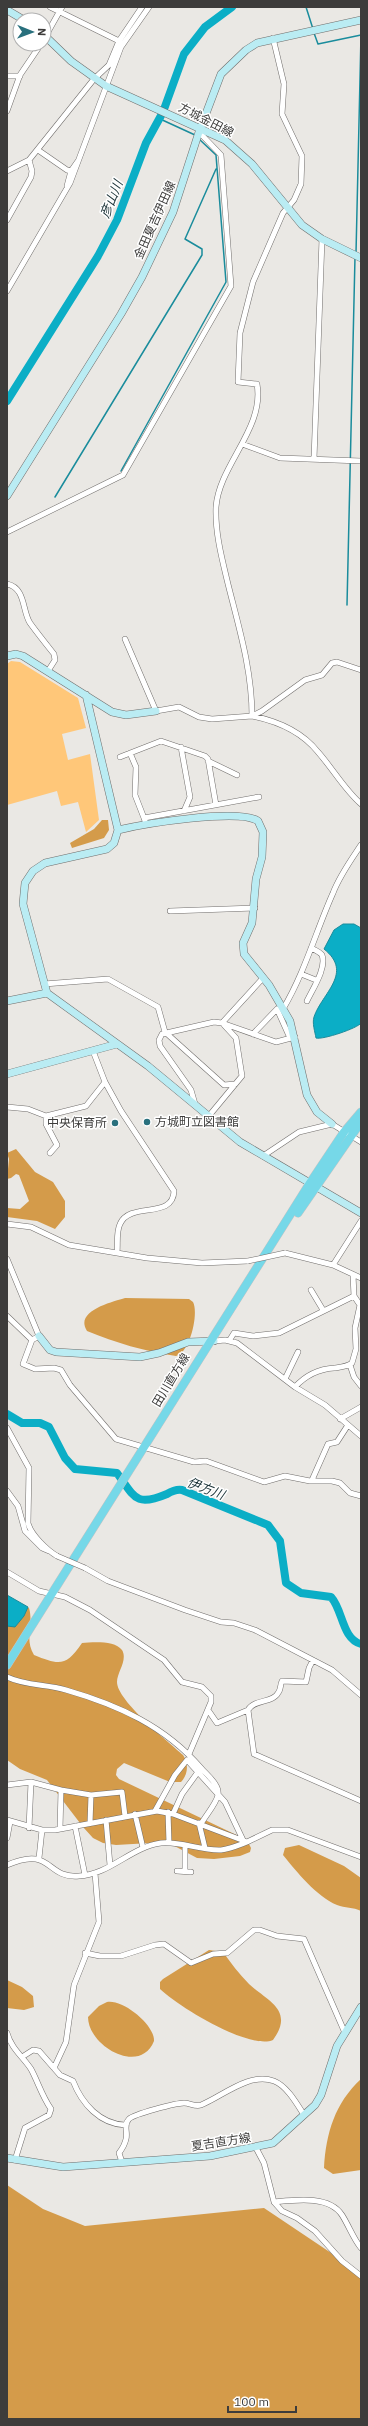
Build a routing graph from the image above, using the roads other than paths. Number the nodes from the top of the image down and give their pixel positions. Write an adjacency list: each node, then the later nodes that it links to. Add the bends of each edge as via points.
1 (50, 7): 3 (street)
2 (145, 8): 7 (street); 13 (street, via 122,47)
3 (61, 9): 5 (street); 7 (street)
4 (361, 20): 6 (street, 金田夏吉伊田線)
5 (52, 25)
6 (273, 38): 15 (street, 金田夏吉伊田線, via 246,50 221,74); 22 (street, via 284,84 282,114 293,133 303,164 301,184)
7 (120, 41): 12 (street, via 109,65)
8 (52, 44): 12 (street, 方城金田線)
9 (36, 52): 11 (street)
10 (7, 76): 11 (street)
11 (20, 76): 14 (street)
12 (94, 79): 13 (street, 方城金田線); 16 (street)
13 (108, 87): 15 (street, 方城金田線); 18 (street)
14 (7, 111)
15 (199, 128): 22 (street, 方城金田線, via 235,147); 30 (street, 金田夏吉伊田線, via 173,212 142,277); 31 (street, via 220,155 231,286 123,475)
16 (38, 150): 17 (street); 20 (street)
17 (29, 160): 19 (street); 23 (street, via 31,178)
18 (79, 161): 20 (street); 21 (street)
19 (8, 169)
20 (71, 171): 21 (street)
21 (67, 188): 26 (street)
22 (288, 208): 24 (street, 方城金田線, via 302,225); 27 (street, via 283,213 245,306 238,353 238,382 257,384 258,395 253,420)
23 (7, 220)
24 (322, 238): 25 (street, 方城金田線); 28 (street)
25 (361, 258)
26 (7, 291)
27 (242, 444): 28 (street, via 272,456); 39 (street, via 218,495 216,528 247,658 252,687)
28 (314, 459): 29 (street)
29 (361, 461)
30 (7, 496)
31 (7, 532)
32 (7, 584): 36 (street, via 23,598 29,622 54,654 55,660)
33 (125, 639): 38 (street)
34 (7, 656): 36 (street, via 20,655)
35 (361, 670): 39 (street, via 332,662 322,675 305,680)
36 (48, 671): 37 (street)
37 (86, 694): 38 (street, via 119,715); 50 (street)
38 (156, 711): 39 (street, via 179,707 212,720)
39 (252, 716): 46 (street, via 268,719 300,734 318,751 348,793)
40 (181, 747): 41 (street, via 161,741); 43 (street, via 206,756); 48 (street, via 190,797)
41 (130, 753): 42 (street); 49 (street, via 136,767 135,795)
42 (120, 757)
43 (208, 761): 44 (street); 47 (street)
44 (237, 775)
45 (258, 797): 47 (street)
46 (361, 804)
47 (216, 805): 48 (street)
48 (184, 811): 49 (street)
49 (145, 821): 50 (street); 52 (street, via 242,815 258,820 263,832 262,857 256,879)
50 (118, 830): 58 (street, via 114,843 107,849 45,863 33,871 25,883 23,904)
51 (361, 845): 54 (street, via 333,892)
52 (255, 908): 53 (street); 56 (street, via 243,949 247,959)
53 (170, 911)
54 (311, 948): 55 (street); 57 (street, via 321,953 322,957)
55 (301, 974): 57 (street); 62 (street)
56 (263, 978): 62 (street); 63 (street)
57 (316, 980): 60 (street)
58 (44, 984): 59 (street); 64 (street, via 108,979 155,1004 160,1010)
59 (47, 992): 61 (street); 67 (street)
60 (306, 1001)
61 (7, 1002)
62 (283, 1009): 66 (street)
63 (222, 1023): 64 (street, via 206,1023); 65 (street); 71 (street, via 229,1029 238,1046 243,1072)
64 (165, 1032): 71 (street, via 224,1085); 72 (street, via 159,1040 160,1046 191,1090)
65 (253, 1034): 66 (street, via 276,1042); 66 (street, via 277,1009)
66 (292, 1038): 78 (street, via 307,1095 317,1112)
67 (118, 1044): 68 (street); 72 (street)
68 (92, 1051): 69 (street); 70 (street)
69 (7, 1074)
70 (105, 1082): 75 (street, via 86,1106); 87 (street, via 174,1191 173,1200 168,1205 131,1214 123,1220 120,1225)
71 (235, 1084): 76 (street)
72 (195, 1104): 76 (street)
73 (7, 1107): 75 (street)
74 (361, 1112): 79 (main road, 田川直方線)
75 (46, 1116): 81 (street, via 46,1124 57,1145)
76 (208, 1117): 82 (street)
77 (361, 1122): 79 (main road, 田川直方線)
78 (332, 1124): 79 (street); 82 (street, via 299,1132)
79 (347, 1134): 80 (street); 83 (main road, 田川直方線)
80 (361, 1142)
81 (50, 1153)
82 (262, 1156): 83 (street)
83 (312, 1185): 84 (street); 98 (main road, 田川直方線)
84 (361, 1213)
85 (361, 1221): 89 (street)
86 (7, 1224): 87 (street, via 31,1227 69,1245)
87 (117, 1252): 89 (street, bridge, via 147,1258 202,1263 248,1261 285,1253)
88 (7, 1259): 96 (street)
89 (333, 1265): 90 (street)
90 (353, 1275): 91 (street); 93 (street)
91 (361, 1278)
92 (311, 1290): 94 (street)
93 (354, 1296): 94 (street); 101 (street, via 360,1305 355,1328 356,1349)
94 (323, 1310): 99 (street, via 279,1334 253,1336 238,1332 234,1333)
95 (7, 1316): 97 (street)
96 (39, 1336): 97 (street); 98 (street, via 50,1350 56,1352 140,1357 188,1342)
97 (32, 1340): 111 (street, via 23,1364 35,1369 58,1368 114,1437)
98 (212, 1341): 99 (street); 111 (main road, 田川直方線)
99 (229, 1341): 102 (street, via 237,1344)
100 (298, 1352): 102 (street)
101 (350, 1365): 103 (street); 104 (street, via 306,1376)
102 (285, 1379): 104 (street)
103 (358, 1380): 105 (street)
104 (296, 1386): 107 (street, via 325,1405)
105 (361, 1386)
106 (361, 1407): 107 (street)
107 (340, 1419): 108 (street)
108 (348, 1425): 110 (street); 112 (street, via 337,1442 328,1444)
109 (7, 1428): 115 (street, via 29,1468 29,1529)
110 (361, 1436)
111 (146, 1448): 112 (street, via 194,1462 206,1461 264,1482 286,1476); 117 (main road, 田川直方線)
112 (312, 1480): 114 (street, via 336,1482 350,1493)
113 (7, 1491): 115 (street, via 18,1506 25,1531 42,1548)
114 (361, 1496)
115 (50, 1552): 118 (street, bridge, via 108,1581 185,1610 255,1630)
116 (7, 1572): 117 (street, via 39,1591)
117 (54, 1594): 119 (main road, 田川直方線); 120 (main road, 田川直方線); 123 (street, via 90,1610 127,1637 149,1649 164,1660 182,1682 202,1687 211,1696)
118 (314, 1660): 122 (street, via 332,1670); 124 (street, via 306,1682 282,1681 278,1694 250,1706)
119 (7, 1665)
120 (7, 1672)
121 (7, 1677): 125 (street, via 22,1684 66,1690 128,1711 151,1724)
122 (361, 1695)
123 (208, 1710): 124 (street, via 217,1723); 125 (street)
124 (248, 1710): 132 (street, via 254,1754)
125 (189, 1754): 131 (street, via 218,1787)
126 (198, 1772): 131 (street); 133 (street, via 188,1760 175,1775); 134 (street)
127 (31, 1782): 128 (street); 129 (street); 142 (street)
128 (7, 1785)
129 (62, 1790): 130 (street); 143 (street)
130 (91, 1795): 136 (street, via 122,1792); 139 (street)
131 (218, 1795): 140 (street); 146 (street, via 225,1802)
132 (360, 1798)
133 (155, 1811): 134 (street); 135 (street)
134 (171, 1813): 140 (street); 147 (street)
135 (135, 1814): 136 (street); 149 (street)
136 (124, 1816): 137 (street)
137 (106, 1820): 139 (street); 154 (street)
138 (9, 1821): 142 (street); 145 (street)
139 (90, 1823): 141 (street)
140 (200, 1824): 146 (street); 150 (street)
141 (75, 1826): 143 (street); 159 (street)
142 (29, 1828): 144 (street)
143 (60, 1829): 144 (street)
144 (42, 1830): 152 (street)
145 (7, 1838)
146 (245, 1841): 150 (street, via 225,1849); 151 (street, via 272,1830 288,1830)
147 (169, 1843): 148 (street); 149 (street)
148 (186, 1845): 150 (street); 156 (street)
149 (143, 1848): 154 (street)
150 (205, 1848)
151 (361, 1857)
152 (39, 1858): 153 (street, via 25,1858); 159 (street, via 65,1875)
153 (7, 1865)
154 (110, 1865): 158 (street)
155 (177, 1871): 156 (street)
156 (185, 1871): 157 (street)
157 (192, 1872)
158 (95, 1873): 159 (street); 160 (street, via 99,1922)
159 (86, 1875)
160 (85, 1953): 162 (street, via 121,1956 155,1944 164,1944 191,1964 213,1954 227,1953 254,1930 304,1939); 165 (street, via 74,1985 66,2042)
161 (361, 2007): 162 (street, 夏吉直方線)
162 (345, 2032): 166 (street, 夏吉直方線, via 337,2046 321,2095)
163 (7, 2034): 164 (street, via 13,2047)
164 (22, 2057): 165 (street, via 33,2050 39,2051); 170 (street, via 51,2109 49,2115 25,2128)
165 (54, 2068): 167 (street, via 60,2075 73,2081 78,2095 105,2121)
166 (304, 2115): 167 (street, via 283,2088 275,2082 260,2078 218,2095 201,2105 182,2103 137,2115 129,2119); 168 (street, 夏吉直方線, via 273,2143)
167 (125, 2125): 171 (street, via 126,2139 119,2153)
168 (256, 2148): 171 (street, 夏吉直方線, via 210,2156); 172 (street, via 264,2163)
169 (7, 2158): 170 (street, 夏吉直方線)
170 (15, 2160): 171 (street, 夏吉直方線, via 63,2166)
171 (122, 2162)
172 (274, 2202): 173 (street, via 316,2201 334,2206); 174 (street, via 282,2212 315,2231 342,2262)
173 (361, 2248)
174 (361, 2276)

